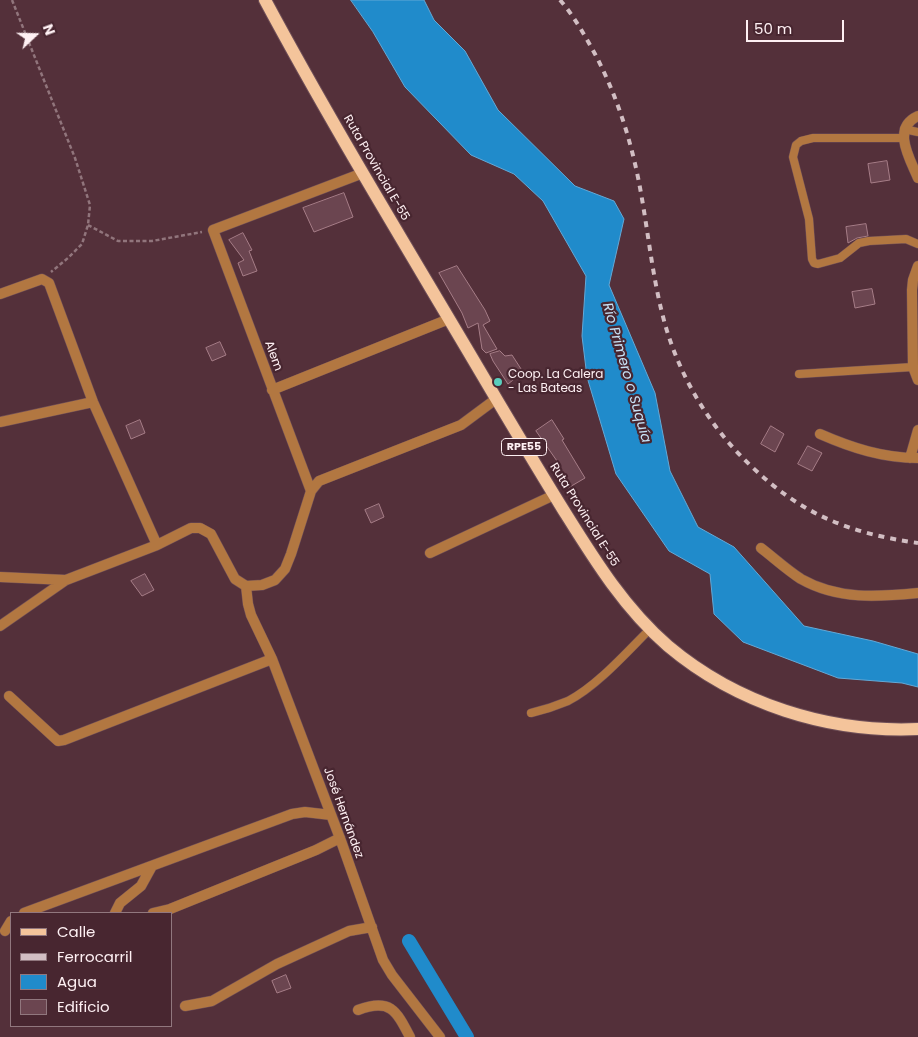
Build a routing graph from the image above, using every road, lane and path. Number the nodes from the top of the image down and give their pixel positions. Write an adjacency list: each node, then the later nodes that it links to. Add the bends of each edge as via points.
1 (12, 0): 8 (path, via 75,158 90,205)
2 (265, 0): 6 (main road, Ruta Provincial E-55 / RPE55)
3 (918, 116): 5 (street, via 908,122)
4 (918, 132): 5 (lane)
5 (904, 134): 7 (street); 10 (lane, via 814,138 796,145 793,157 810,219 814,263 840,258 864,242 906,240)
6 (363, 173): 9 (street); 14 (main road, Ruta Provincial E-55 / RPE55)
7 (918, 178)
8 (88, 225): 9 (path, via 118,241 152,241); 12 (path, via 82,244)
9 (213, 230): 18 (street, Alem)
10 (918, 244)
11 (918, 266): 15 (street, via 912,290)
12 (42, 279): 13 (street); 20 (street, via 49,283)
13 (0, 294)
14 (449, 319): 18 (street); 19 (main road, Ruta Provincial E-55 / RPE55)
15 (913, 367): 16 (lane); 17 (street)
16 (799, 374)
17 (918, 380)
18 (272, 390): 25 (street, Alem)
19 (496, 398): 25 (street, via 461,425 330,476 319,481); 26 (main road, Ruta Provincial E-55 / RPE55)
20 (93, 402): 21 (street); 27 (street)
21 (0, 422)
22 (918, 430): 24 (street)
23 (820, 434): 24 (street, via 866,451)
24 (914, 458)
25 (311, 491): 32 (street, via 285,569 275,580)
26 (554, 495): 29 (street); 35 (main road, Ruta Provincial E-55 / RPE55, via 604,574)
27 (157, 545): 31 (street); 32 (street, via 191,528 200,528 211,534 235,579)
28 (761, 548): 33 (street, via 800,578 830,590 868,596)
29 (430, 553)
30 (0, 578): 31 (street)
31 (66, 580): 34 (street)
32 (246, 586): 36 (street, José Hernández, via 251,615)
33 (918, 593)
34 (0, 626)
35 (650, 629): 38 (lane, via 592,684 570,700); 39 (main road, Ruta Provincial E-55 / RPE55, via 701,670 761,703 833,723)
36 (272, 659): 37 (street, via 58,741); 40 (street, José Hernández)
37 (9, 696)
38 (531, 713)
39 (918, 729)
40 (331, 815): 41 (street, José Hernández); 42 (street, via 292,814)
41 (340, 838): 45 (street); 47 (street, José Hernández)
42 (152, 866): 43 (street); 44 (street, via 141,886)
43 (27, 912)
44 (116, 912)
45 (159, 912)
46 (10, 923): 48 (street)
47 (372, 927): 49 (street, via 349,931 277,964 212,1001); 52 (street, José Hernández, via 383,960 392,975)
48 (5, 931)
49 (186, 1006)
50 (358, 1010): 51 (street, via 378,1004 393,1009)
51 (410, 1037)
52 (440, 1037)

